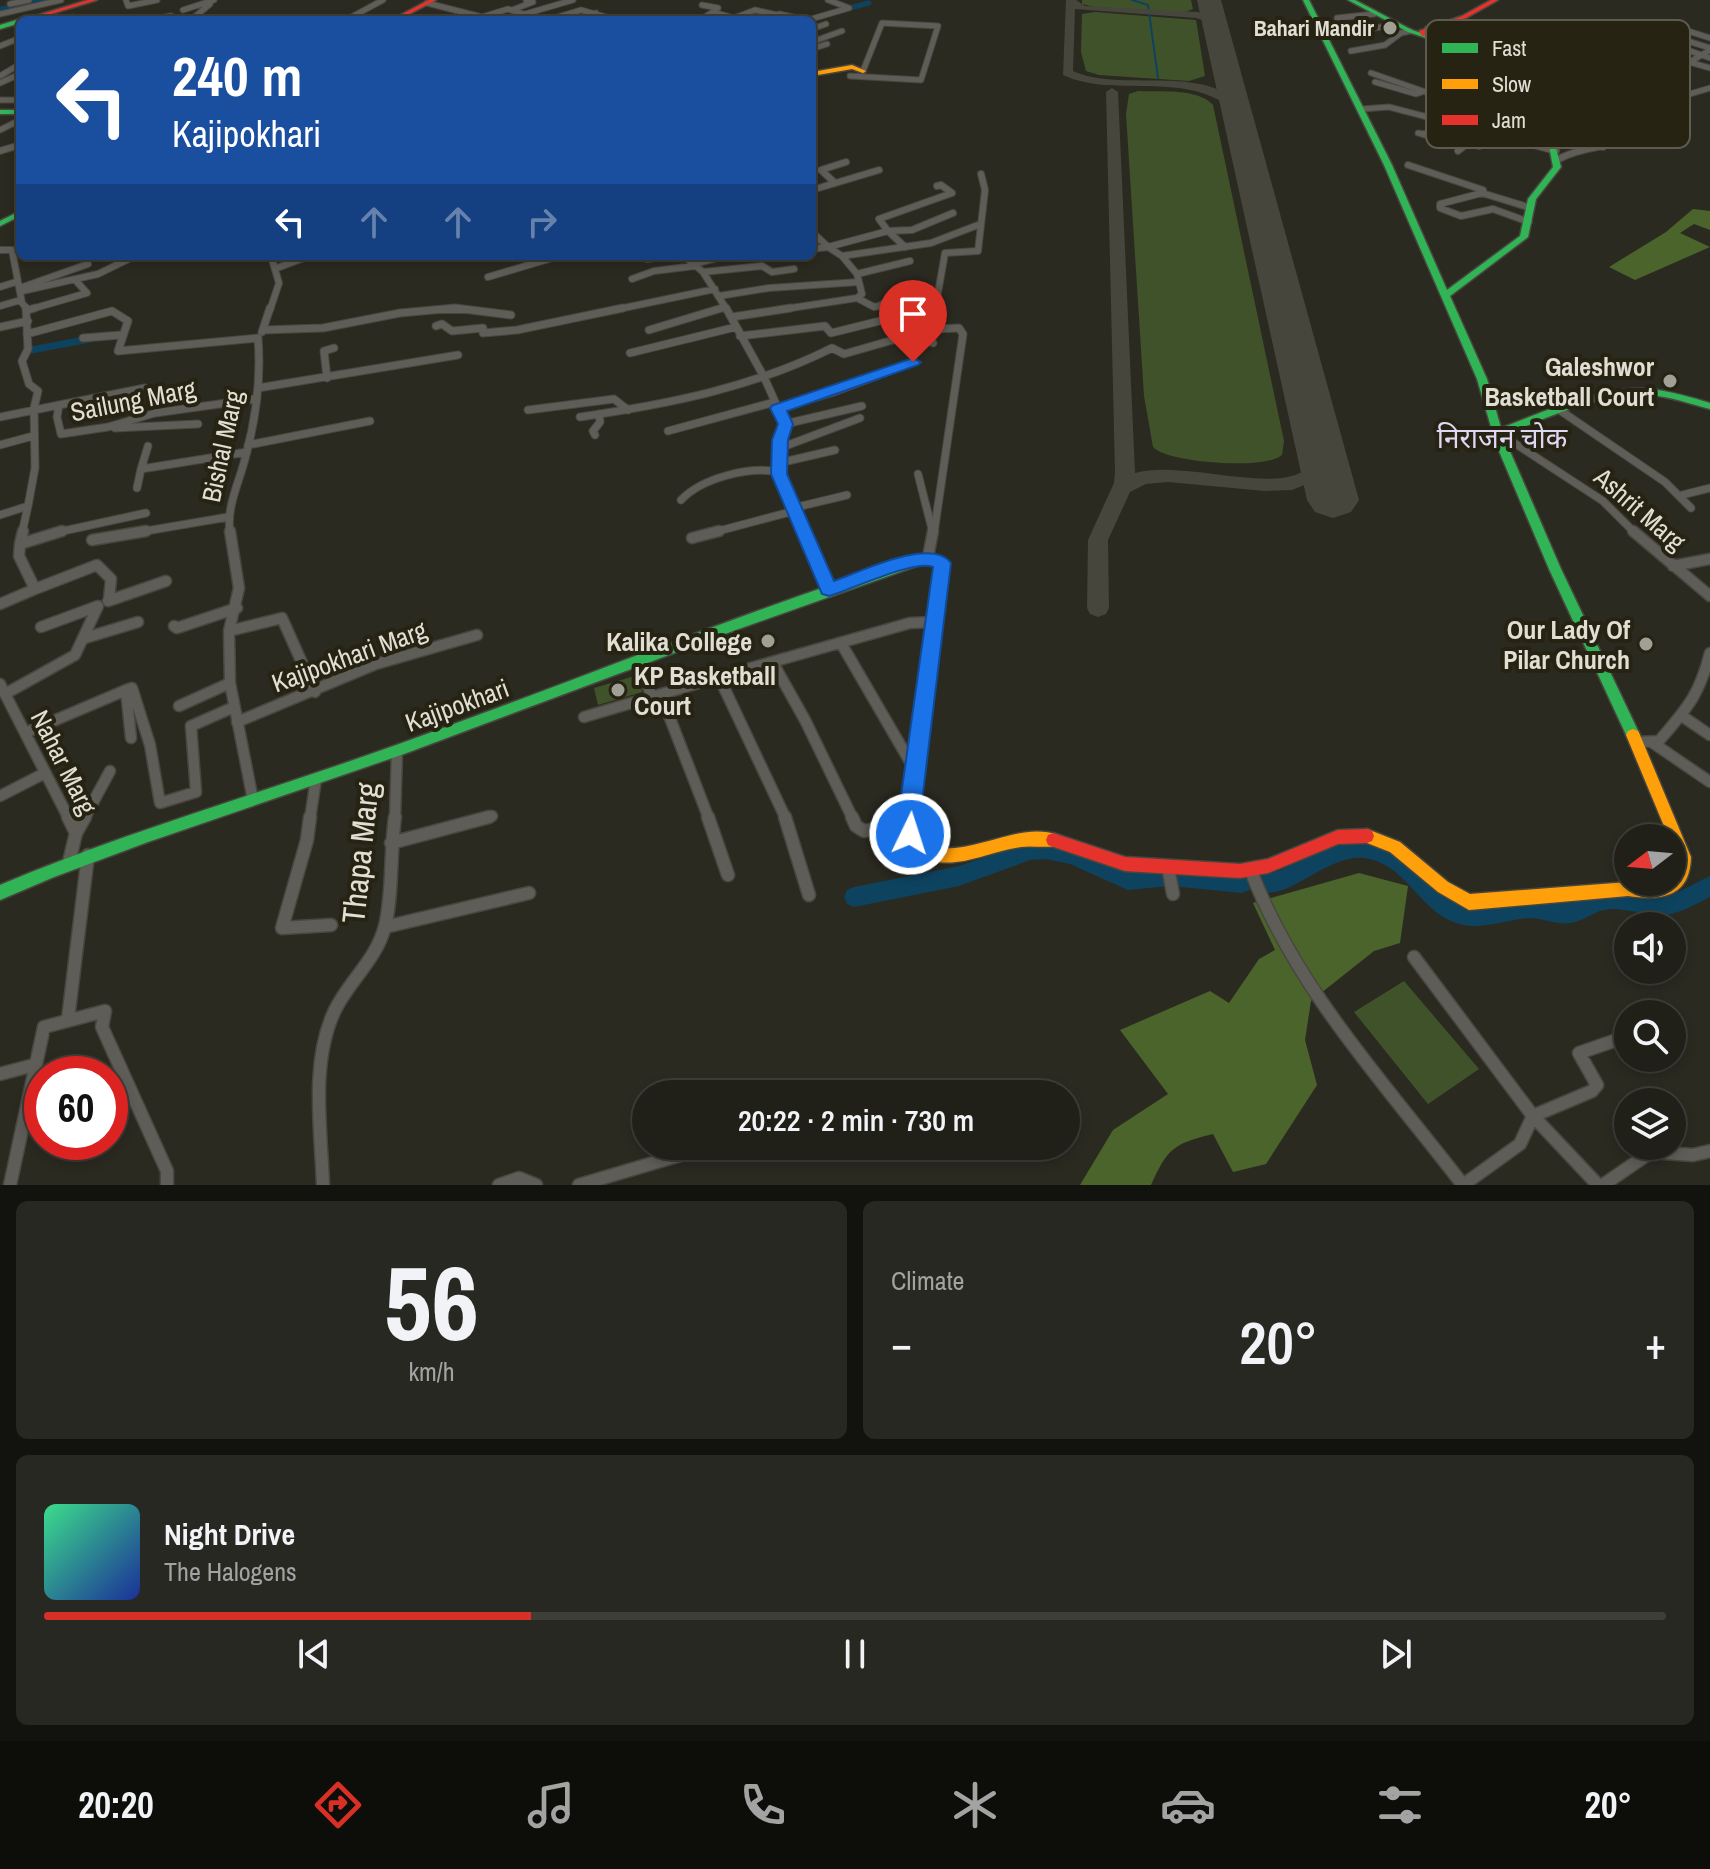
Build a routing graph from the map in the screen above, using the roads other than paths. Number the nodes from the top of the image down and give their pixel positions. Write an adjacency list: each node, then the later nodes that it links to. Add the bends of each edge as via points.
1 (29, 0): 15 (street)
2 (61, 0): 27 (street)
3 (94, 0): 28 (main road)
4 (126, 0): 5 (street, via 128,6)
5 (157, 0)
6 (215, 0): 20 (street); 29 (street)
7 (383, 0): 30 (street)
8 (526, 0): 19 (street, via 533,2)
9 (573, 0): 26 (street)
10 (828, 0): 43 (street, via 849,8)
11 (1306, 0): 75 (main road)
12 (1351, 0): 24 (main road)
13 (1495, 0): 45 (main road)
14 (430, 2): 25 (street); 31 (main road)
15 (10, 4)
16 (790, 4): 23 (street)
17 (702, 5): 21 (street, via 718,8)
18 (499, 6): 19 (street)
19 (510, 9): 26 (street); 33 (street)
20 (183, 10)
21 (713, 12): 38 (street); 39 (street)
22 (596, 13): 35 (street, via 576,10); 36 (street); 37 (street)
23 (778, 14): 40 (street, via 755,10); 41 (street); 42 (street)
24 (1374, 14): 44 (street); 47 (main road)
25 (475, 15): 32 (street)
26 (523, 15): 34 (street)
27 (25, 16)
28 (27, 16)
29 (196, 16)
30 (353, 16)
31 (402, 16)
32 (478, 16)
33 (486, 16)
34 (527, 16)
35 (557, 16)
36 (589, 16)
37 (605, 16)
38 (706, 16)
39 (727, 16)
40 (739, 16)
41 (775, 16)
42 (788, 16)
43 (816, 17)
44 (1337, 18)
45 (1456, 20)
46 (826, 24): 48 (street)
47 (1396, 25): 49 (street); 51 (main road)
48 (816, 28)
49 (1367, 29)
50 (842, 31): 55 (street)
51 (1410, 31): 52 (main road); 60 (street, via 1385,45)
52 (1426, 32)
53 (1690, 32): 54 (street)
54 (1710, 38)
55 (816, 39)
56 (816, 39): 58 (street, via 827,44)
57 (1690, 42): 59 (street)
58 (816, 48)
59 (1710, 49): 62 (street)
60 (1351, 51)
61 (1690, 51): 62 (street)
62 (1701, 55): 63 (street); 64 (street)
63 (1710, 58)
64 (1690, 61)
65 (1690, 62): 66 (street)
66 (1710, 68)
67 (859, 70): 67 (street, via 921,80 938,26 882,23); 69 (main road)
68 (1371, 73): 72 (street)
69 (816, 75)
70 (1375, 82): 72 (street)
71 (1710, 88): 74 (street)
72 (1422, 92): 73 (street)
73 (1426, 93)
74 (1690, 94)
75 (1362, 109): 76 (street, via 1389,107); 127 (main road)
76 (1426, 117)
77 (1418, 133): 78 (street)
78 (1426, 135)
79 (1462, 148): 83 (street)
80 (1531, 148): 84 (street)
81 (1553, 148): 84 (main road)
82 (1606, 148): 84 (street)
83 (1458, 151)
84 (1557, 156): 93 (main road, via 1557,167)
85 (846, 162): 89 (street, via 821,170)
86 (1408, 165): 92 (street)
87 (879, 170): 89 (street)
88 (981, 174): 198 (street, via 985,190 978,251 945,253 932,324 936,329 959,328 963,334)
89 (835, 183): 91 (street)
90 (937, 186): 97 (street, via 952,193 879,219)
91 (816, 188)
92 (1482, 193): 93 (street); 95 (street, via 1440,208 1461,216 1493,209)
93 (1531, 208): 95 (main road)
94 (953, 213): 97 (street, via 927,225)
95 (1529, 222): 127 (main road, via 1524,237)
96 (978, 225): 100 (street, via 939,241)
97 (888, 231): 99 (street); 100 (street)
98 (816, 237): 99 (street)
99 (828, 247): 101 (street); 104 (street)
100 (905, 247): 104 (street)
101 (816, 248)
102 (16, 249): 103 (street); 125 (street, via 12,275)
103 (0, 250)
104 (842, 256): 120 (street)
105 (120, 260): 113 (street)
106 (126, 260): 113 (street)
107 (273, 260): 116 (street)
108 (298, 260): 116 (street)
109 (545, 260): 119 (street)
110 (688, 260): 115 (street)
111 (711, 260): 115 (street)
112 (910, 261): 120 (street)
113 (122, 262): 125 (street, via 89,277)
114 (88, 264): 125 (street)
115 (694, 265): 118 (street); 121 (street)
116 (277, 268): 144 (street, via 279,283)
117 (794, 269): 118 (street, via 772,272 762,266)
118 (703, 272): 126 (street)
119 (488, 277)
120 (858, 278): 126 (street); 128 (street, via 862,294)
121 (632, 279)
122 (77, 282): 133 (street, via 87,293)
123 (916, 285): 132 (street)
124 (0, 287): 125 (street)
125 (19, 287): 129 (street)
126 (717, 292): 131 (street); 138 (street, via 517,330 483,333 478,327 452,331)
127 (1444, 296): 176 (main road, via 1482,379)
128 (857, 298): 132 (street); 135 (street)
129 (21, 300): 130 (street); 133 (street)
130 (0, 306)
131 (725, 307): 135 (street); 141 (street)
132 (874, 307): 136 (street)
133 (28, 310): 137 (street)
134 (511, 315): 144 (street, via 455,308)
135 (732, 317): 140 (street)
136 (886, 318): 142 (street, via 902,319); 146 (street, via 831,333 825,326)
137 (28, 321): 139 (street); 143 (street)
138 (436, 326)
139 (0, 327)
140 (736, 327): 146 (street); 150 (street)
141 (649, 330)
142 (921, 332): 148 (street); 153 (street, via 844,354 832,348)
143 (27, 334): 145 (street, via 112,311 127,319); 162 (street, via 22,361 29,384 38,391)
144 (261, 334): 145 (street, via 118,351); 156 (street, Bishal Marg)
145 (121, 335): 147 (street)
146 (740, 336): 153 (street)
147 (83, 338)
148 (933, 343)
149 (334, 348): 154 (street, via 324,351)
150 (630, 353)
151 (458, 355): 154 (street, Sailung Marg)
152 (913, 362): 159 (street, via 831,393)
153 (764, 377): 159 (street); 165 (street, via 695,398)
154 (327, 378): 156 (street, Sailung Marg)
155 (145, 388): 157 (street)
156 (256, 394): 174 (street, Sailung Marg); 182 (street, Bishal Marg)
157 (104, 396): 158 (street); 166 (street)
158 (59, 405): 162 (street, Sailung Marg); 174 (street, Sailung Marg, via 60,434)
159 (777, 405): 173 (street); 175 (street)
160 (862, 406): 173 (street)
161 (1710, 406): 163 (main road, via 1637,389 1591,396)
162 (34, 408): 168 (street, Sailung Marg); 178 (street)
163 (1558, 409): 176 (main road); 190 (street)
164 (528, 410): 165 (street, via 614,399)
165 (628, 410): 167 (street)
166 (99, 414)
167 (599, 414): 169 (street); 177 (street)
168 (0, 417)
169 (580, 417)
170 (860, 418): 181 (street)
171 (370, 421): 182 (street)
172 (198, 424): 174 (street)
173 (785, 424): 181 (street)
174 (108, 427)
175 (668, 431)
176 (1499, 433): 204 (street, Ashrit Marg, via 1603,501); 238 (main road, via 1555,569)
177 (595, 435)
178 (33, 436): 179 (street); 192 (street, via 35,468)
179 (0, 445)
180 (148, 446): 185 (street)
181 (780, 448): 184 (street)
182 (248, 449): 185 (street); 197 (street, Bishal Marg)
183 (835, 450): 184 (street)
184 (779, 467): 191 (street, via 692,488); 194 (street)
185 (141, 469): 187 (street)
186 (918, 474): 198 (street)
187 (137, 488)
188 (1710, 488): 190 (street)
189 (847, 495): 194 (street)
190 (1682, 495): 193 (street)
191 (681, 500)
192 (28, 506): 196 (street); 201 (street)
193 (1691, 508)
194 (794, 509): 199 (street); 207 (street)
195 (146, 513): 201 (street)
196 (0, 515)
197 (228, 517): 200 (street); 212 (street, Bishal Marg)
198 (934, 533): 202 (street)
199 (692, 538)
200 (92, 540)
201 (20, 544): 206 (street, via 19,556)
202 (928, 557): 207 (main road, Kajipokhari); 214 (main road, via 942,563)
203 (1710, 559): 204 (street)
204 (1673, 566): 208 (street, Ashrit Marg)
205 (166, 581): 209 (street)
206 (35, 589): 209 (street, via 97,565 112,580); 210 (street)
207 (829, 590): 222 (main road, Kajipokhari)
208 (1710, 596)
209 (109, 599): 211 (street)
210 (0, 604)
211 (98, 606): 216 (street); 219 (street)
212 (237, 608): 215 (street); 217 (street, Bishal Marg)
213 (138, 622): 219 (street)
214 (934, 622): 220 (street, via 910,623); 242 (main road)
215 (174, 626)
216 (41, 627)
217 (229, 631): 225 (street, Bishal Marg); 228 (street, via 282,618)
218 (477, 635): 228 (street, Kajipokhari Marg, via 376,664)
219 (85, 638): 226 (street, via 66,661)
220 (841, 643): 223 (street); 242 (street)
221 (1710, 655): 232 (street, via 1702,685)
222 (638, 661): 229 (street); 240 (main road, Kajipokhari)
223 (773, 663): 224 (street); 249 (street, via 856,826 864,831)
224 (719, 677): 229 (street); 260 (street, via 779,802)
225 (230, 683): 230 (street); 231 (street, Bishal Marg)
226 (2, 689): 235 (street, Nahar Marg)
227 (126, 690): 231 (street, via 132,688 148,731 160,803 196,792 191,726); 235 (street); 237 (street)
228 (315, 692): 234 (street, Kajipokhari Marg)
229 (657, 696): 233 (street); 256 (street)
230 (179, 706)
231 (234, 707): 234 (street, Bishal Marg)
232 (1682, 716): 236 (street); 239 (street)
233 (584, 717)
234 (237, 722): 247 (street, Bishal Marg)
235 (25, 733): 243 (street, Nahar Marg)
236 (1710, 735)
237 (131, 738)
238 (1637, 742): 239 (street); 255 (main road, via 1684,857 1685,869 1667,889 1469,902 1369,836 1333,838)
239 (1653, 743): 245 (street)
240 (397, 751): 244 (main road, Kajipokhari); 251 (street, Thapa Marg)
241 (110, 771): 250 (street)
242 (916, 772): 249 (main road)
243 (45, 773): 246 (street); 250 (street, Nahar Marg)
244 (316, 779): 247 (main road, Kajipokhari); 261 (street, via 307,840 282,928)
245 (1710, 782)
246 (0, 796)
247 (253, 800): 252 (main road, Kajipokhari)
248 (492, 816): 251 (street)
249 (910, 822): 254 (main road, via 916,850 928,857 971,855 1037,838 1111,861)
250 (76, 833): 253 (street, Nahar Marg)
251 (391, 843): 262 (street, Thapa Marg)
252 (88, 855): 253 (main road, Kajipokhari); 264 (street)
253 (69, 862): 257 (main road, Kajipokhari)
254 (1168, 867): 255 (main road); 259 (street)
255 (1251, 871): 279 (street, via 1265,908 1315,993)
256 (728, 875)
257 (0, 893)
258 (529, 893): 262 (street)
259 (1173, 894)
260 (809, 895)
261 (331, 925)
262 (385, 927): 276 (street, Thapa Marg, via 325,1033 320,1077)
263 (1414, 957): 270 (street)
264 (68, 1019): 266 (street, via 44,1027); 275 (street, via 105,1011 102,1027 167,1171)
265 (1614, 1041): 270 (street, via 1579,1053 1597,1085 1592,1091)
266 (36, 1056)
267 (24, 1068): 268 (street)
268 (0, 1074)
269 (24, 1115): 274 (street)
270 (1533, 1116): 279 (street, via 1520,1144); 280 (street)
271 (1710, 1151): 280 (street, via 1651,1152)
272 (664, 1160): 273 (street)
273 (584, 1184)
274 (10, 1185)
275 (167, 1185)
276 (323, 1185)
277 (499, 1185): 278 (street, via 519,1178)
278 (536, 1185)
279 (1463, 1185)
280 (1600, 1185)

